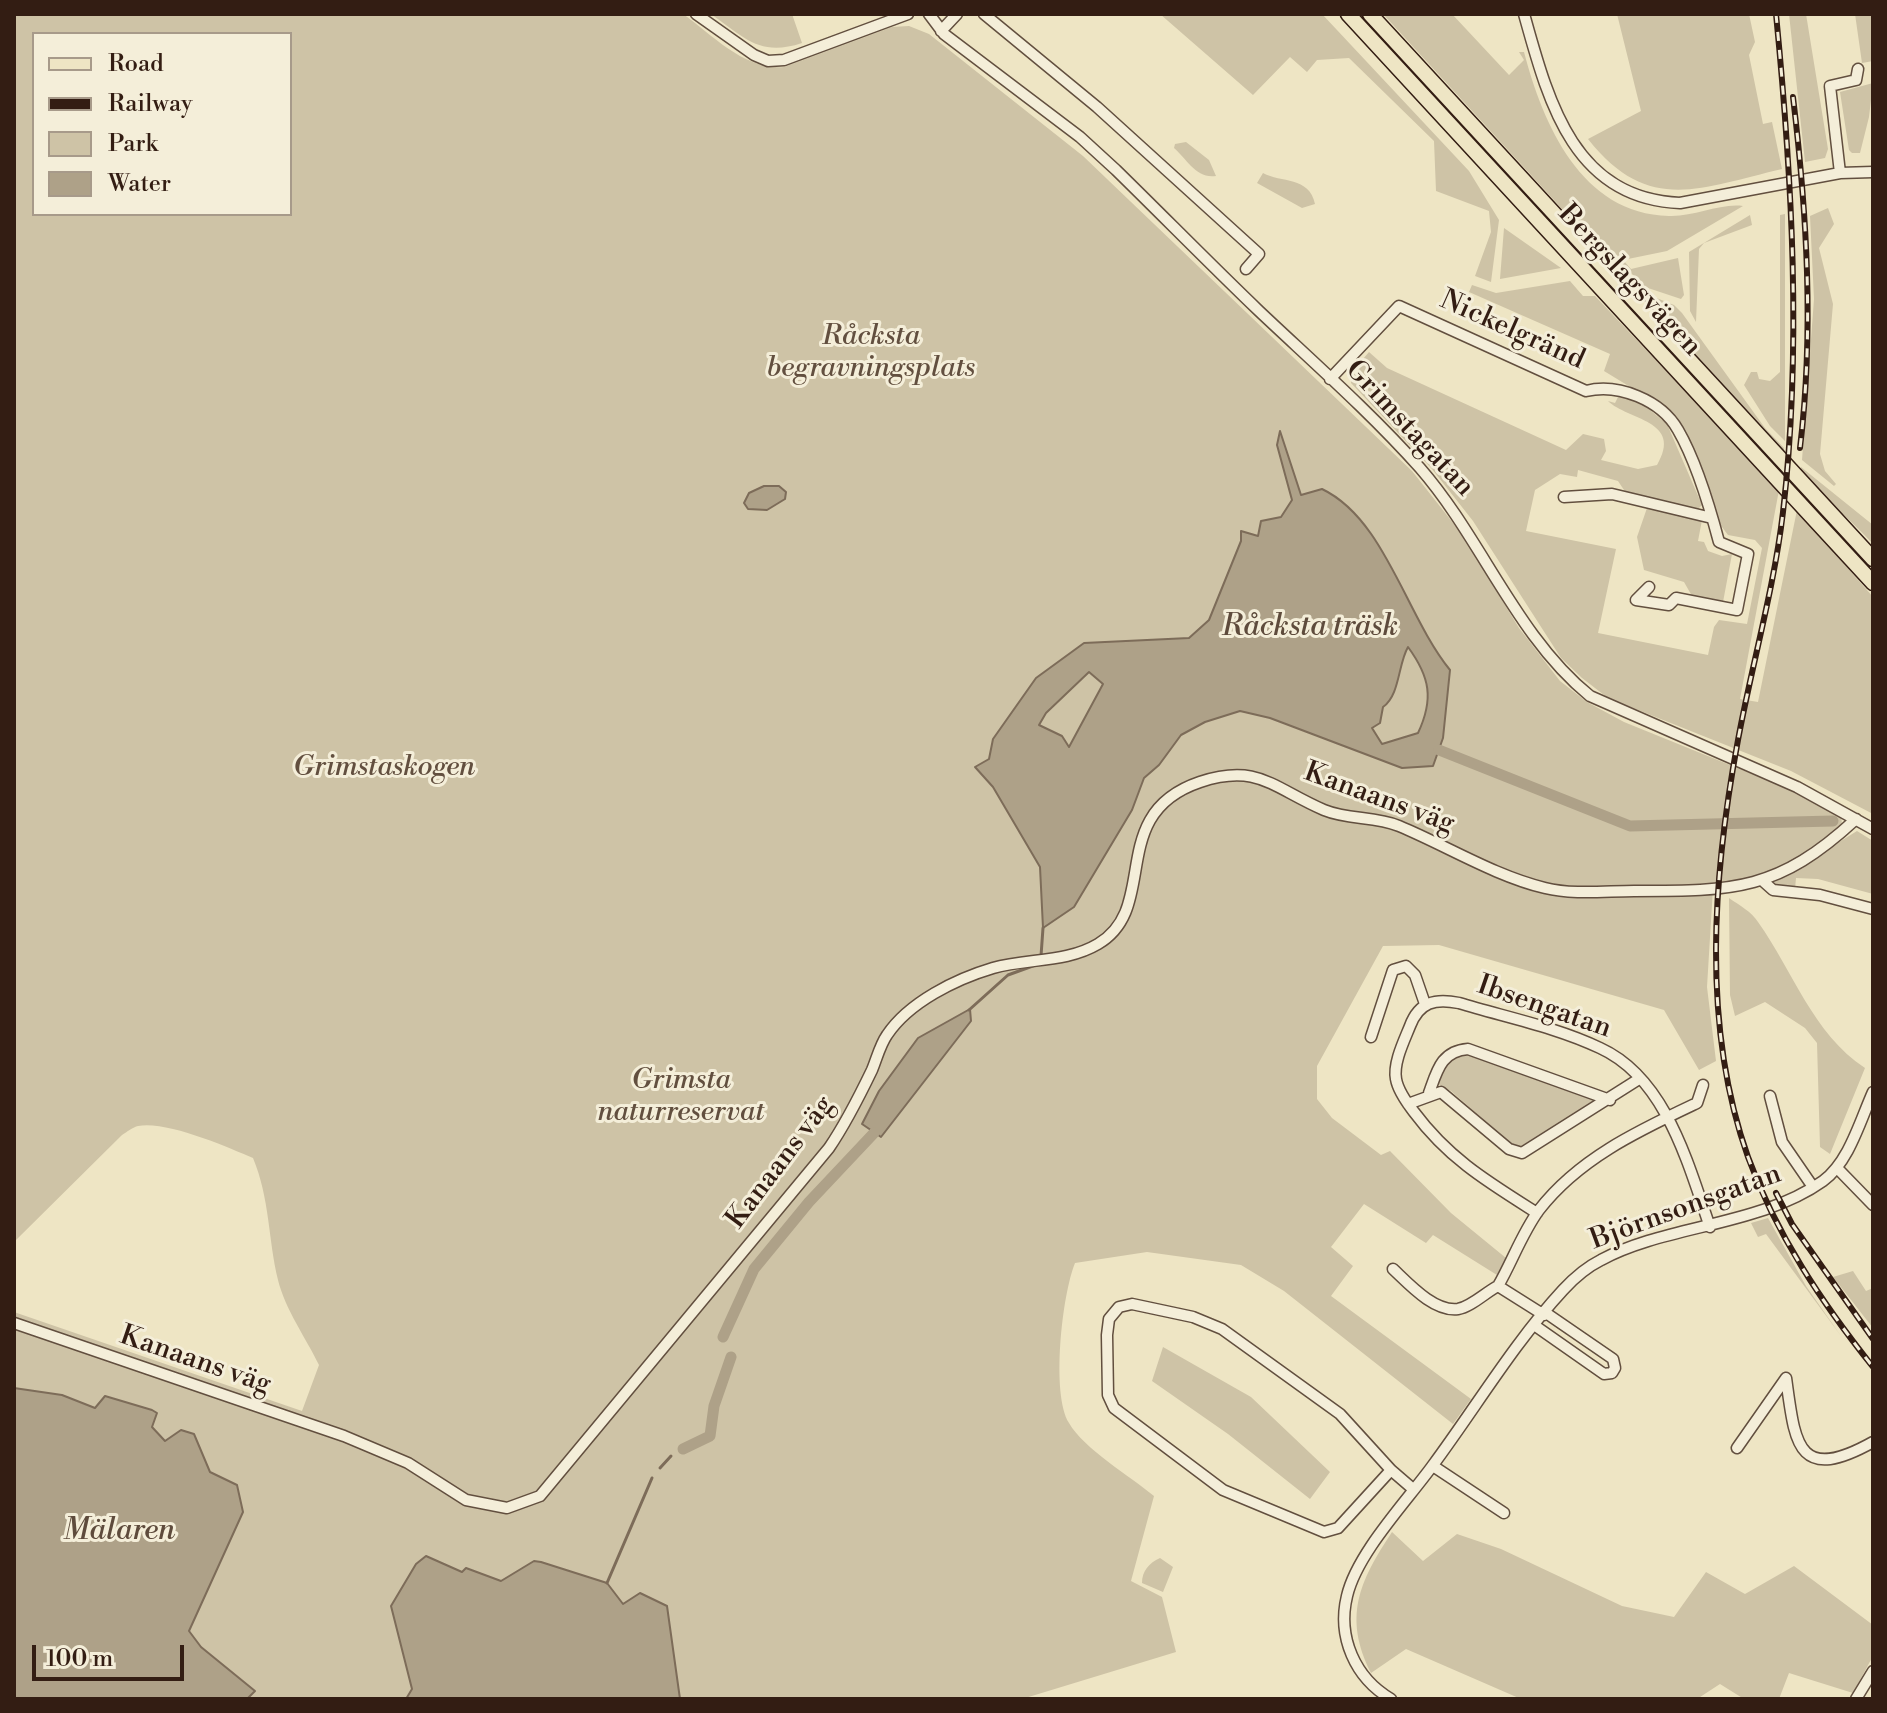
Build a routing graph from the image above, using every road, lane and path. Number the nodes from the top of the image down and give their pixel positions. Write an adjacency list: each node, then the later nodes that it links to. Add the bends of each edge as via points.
1 (696, 14): 2 (street, via 768,61 784,60)
2 (908, 14)
3 (929, 14): 9 (street, Grimstagatan)
4 (957, 14): 9 (street)
5 (984, 14): 13 (street, via 1097,107 1259,254)
6 (1348, 14): 18 (main road, Bergslagsvägen)
7 (1370, 14): 17 (main road, Bergslagsvägen)
8 (1524, 14): 12 (street, via 1550,101 1570,140 1587,162 1630,195 1680,203)
9 (941, 31): 14 (street, Grimstagatan, via 1080,137)
10 (1858, 69): 12 (street, via 1856,80 1830,86)
11 (1873, 172): 12 (street)
12 (1840, 173)
13 (1246, 269)
14 (1330, 379): 16 (street, Nickelgränd, via 1399,306 1586,391 1609,388 1650,403 1677,429); 20 (street, Grimstagatan, via 1420,469 1465,524 1547,657 1565,676 1590,696 1797,787)
15 (1564, 497): 16 (street, via 1612,494)
16 (1712, 518): 19 (street, Nickelgränd, via 1719,542 1748,554 1737,610 1676,598 1661,606 1636,600)
17 (1873, 559)
18 (1873, 583)
19 (1649, 587)
20 (1856, 819): 21 (street, Grimstagatan); 22 (street, Kanaans väg, via 1827,846)
21 (1873, 829)
22 (1764, 882): 23 (street, via 1773,890); 42 (street, Kanaans väg, via 1711,891 1546,889 1396,824 1326,811 1254,775 1237,773 1169,795 1151,815 1126,914 1117,930 1096,946 984,971 906,1011 885,1037 851,1114 829,1148 540,1496 507,1508 466,1500 408,1463 344,1436)
23 (1873, 909)
24 (1425, 1004): 25 (street, via 1415,975 1406,966 1393,970); 26 (street, Ibsengatan, via 1459,1003 1557,1032 1601,1048); 32 (street, via 1415,1011 1395,1078)
25 (1371, 1037)
26 (1639, 1079): 31 (street); 33 (street, Ibsengatan)
27 (1703, 1085): 33 (street, via 1697,1103)
28 (1873, 1092): 34 (street, Björnsonsgatan)
29 (1429, 1093): 31 (street, via 1440,1061 1468,1049); 31 (street, via 1441,1092 1509,1149 1522,1153); 32 (street)
30 (1770, 1096): 35 (street, Björnsonsgatan, via 1782,1142)
31 (1610, 1100)
32 (1408, 1104): 37 (street, via 1446,1152)
33 (1666, 1118): 37 (street, via 1581,1167); 38 (street, Ibsengatan)
34 (1838, 1169): 35 (street, Björnsonsgatan); 36 (street)
35 (1813, 1187): 38 (street, Björnsonsgatan)
36 (1873, 1205)
37 (1537, 1213): 40 (street)
38 (1710, 1227): 41 (street, Björnsonsgatan, via 1601,1259 1565,1288)
39 (1393, 1269): 40 (street, via 1424,1297 1450,1308 1461,1309)
40 (1498, 1286): 41 (street)
41 (1545, 1314): 43 (street, Björnsonsgatan); 43 (street, via 1613,1359 1612,1373 1604,1374)
42 (14, 1323)
43 (1534, 1325): 46 (street, Björnsonsgatan)
44 (1873, 1442): 45 (street, via 1829,1460 1804,1450 1795,1439 1786,1378)
45 (1737, 1448)
46 (1433, 1466): 48 (street, Björnsonsgatan); 49 (street)
47 (1391, 1470): 47 (street, via 1331,1531 1324,1532 1223,1490 1114,1408 1108,1395 1109,1319 1119,1307 1132,1304 1222,1329 1340,1414); 48 (street)
48 (1413, 1489): 51 (street, Björnsonsgatan, via 1356,1571 1347,1596 1344,1628 1349,1652 1365,1679)
49 (1504, 1513)
50 (1873, 1671): 52 (street)
51 (1391, 1699)
52 (1856, 1699)

